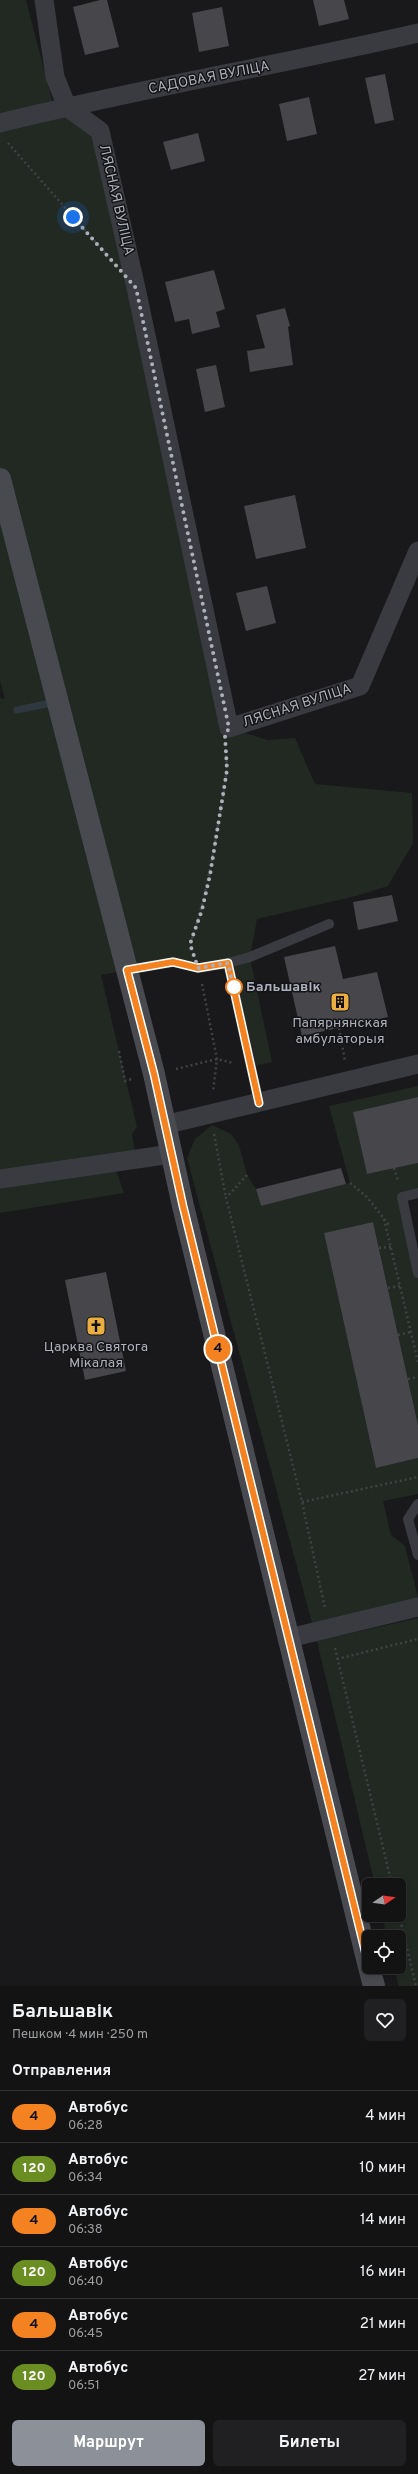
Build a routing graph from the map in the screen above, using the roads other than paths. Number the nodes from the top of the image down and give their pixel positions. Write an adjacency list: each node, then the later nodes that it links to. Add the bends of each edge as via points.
1 (44, 0): 3 (street, via 55,77)
2 (418, 33): 3 (street, САДОВАЯ ВУЛІЦА, via 281,64)
3 (67, 107): 4 (street, САДОВАЯ ВУЛІЦА); 6 (street, ЛЯСНАЯ ВУЛІЦА, via 100,131 136,288 229,728 360,686)
4 (3, 131)
5 (0, 479): 9 (main road)
6 (418, 551)
7 (329, 924): 8 (lane, via 250,957)
8 (228, 963): 9 (lane, via 199,973 173,962); 11 (lane)
9 (127, 970): 12 (main road, via 154,1074)
10 (418, 1064): 11 (street)
11 (259, 1103): 12 (street)
12 (164, 1125): 13 (main road)
13 (171, 1154): 14 (street); 20 (main road)
14 (0, 1179)
15 (418, 1193): 16 (lane, via 402,1197)
16 (418, 1273)
17 (418, 1504): 18 (lane, via 408,1519)
18 (418, 1555)
19 (418, 1607): 20 (street)
20 (289, 1638): 21 (main road)
21 (362, 1938)
22 (371, 1974): 23 (main road)
23 (374, 1986)

